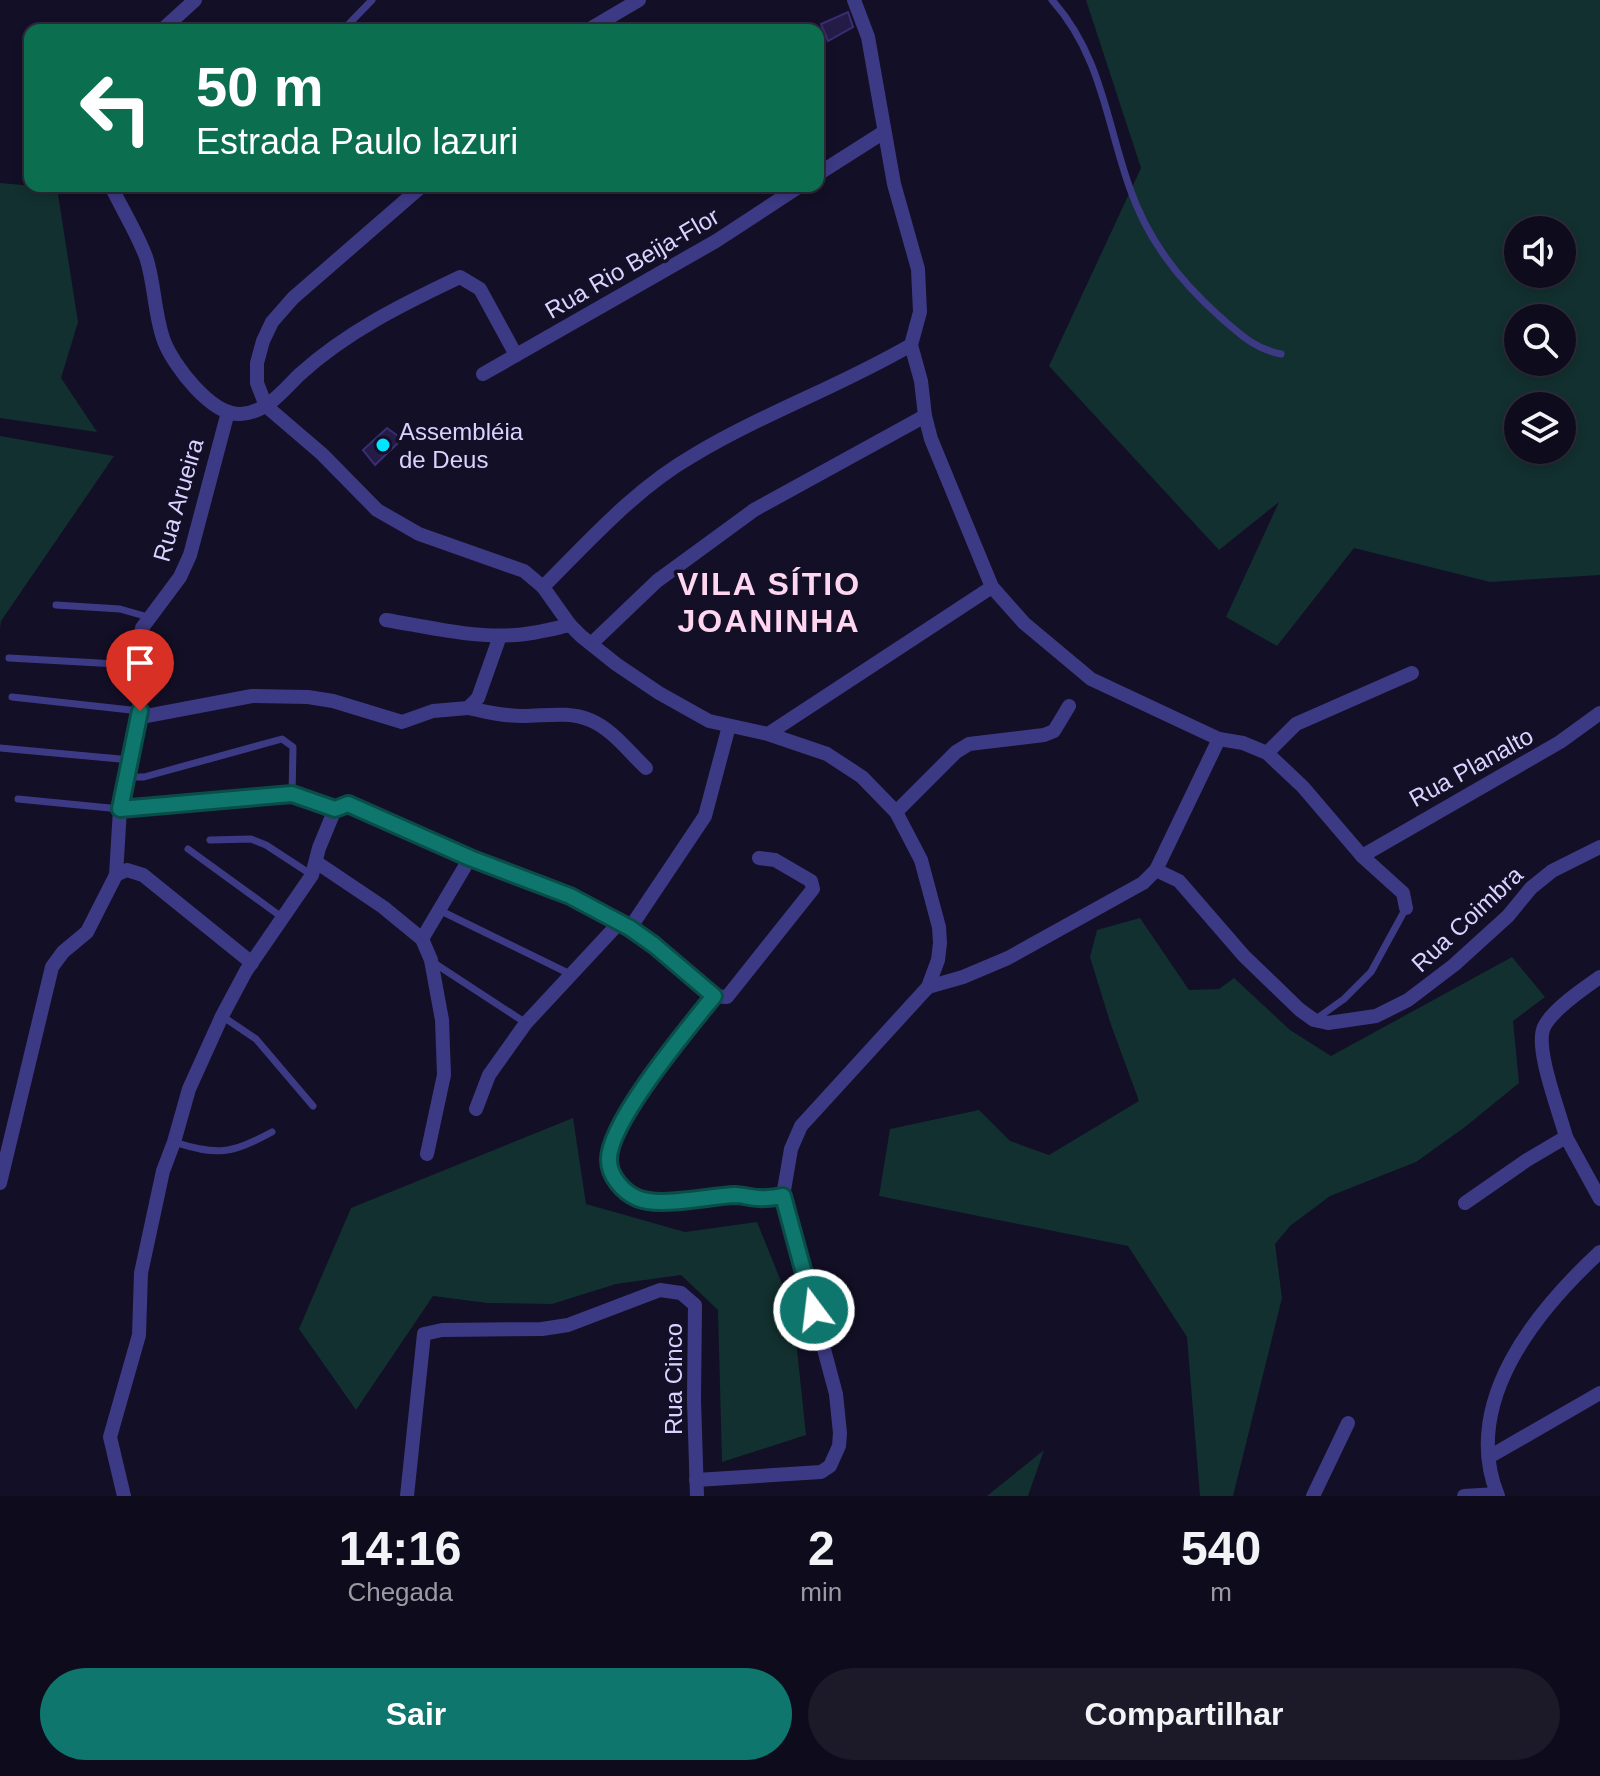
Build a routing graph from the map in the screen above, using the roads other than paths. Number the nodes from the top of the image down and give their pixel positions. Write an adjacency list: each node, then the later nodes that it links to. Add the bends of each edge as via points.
1 (195, 0): 6 (street)
2 (372, 0): 8 (lane)
3 (639, 0): 9 (street)
4 (854, 0): 10 (street, via 868,37)
5 (1052, 0): 16 (lane, via 1090,58 1128,185 1152,239 1191,289 1234,329 1260,349)
6 (177, 6): 7 (street)
7 (166, 24)
8 (349, 24)
9 (598, 24)
10 (884, 132): 11 (street); 15 (street, via 918,269 920,312)
11 (824, 170)
12 (114, 192): 20 (street, via 146,259 164,342 208,401)
13 (415, 192): 19 (street, via 333,261 272,322 257,363 257,383)
14 (791, 192): 17 (street, Rua Rio Beija-Flor)
15 (911, 345): 21 (street); 22 (street, via 691,456 634,499)
16 (1281, 354)
17 (516, 355): 18 (street, Rua Rio Beija-Flor); 19 (street, via 480,289 460,277 365,326)
18 (483, 374)
19 (266, 406): 20 (street); 22 (street, via 377,510 431,539 524,571)
20 (228, 412): 25 (street, Rua Arueira, via 190,555 180,577)
21 (925, 416): 23 (street); 29 (street, via 754,510 657,581)
22 (543, 587): 27 (street)
23 (992, 587): 39 (street); 40 (street, via 1024,623 1091,679)
24 (56, 605): 25 (lane, via 127,610)
25 (148, 617): 31 (street, Rua Arueira)
26 (386, 620): 28 (street)
27 (570, 625): 28 (street); 29 (street)
28 (500, 636): 35 (street, via 478,698)
29 (591, 644): 38 (street, via 684,707)
30 (9, 658): 31 (lane)
31 (135, 665): 37 (street, Rua Arueira)
32 (1412, 673): 42 (street, via 1296,724)
33 (12, 697): 37 (lane)
34 (1069, 706): 50 (street, via 1054,731 1044,735 969,744)
35 (468, 708): 37 (street, via 433,711 402,722 333,701 252,696); 44 (street, via 523,716 574,715 592,721)
36 (1600, 713): 54 (street, Rua Planalto)
37 (141, 714): 43 (street, Rua Arueira)
38 (729, 726): 39 (street); 63 (street, via 705,816)
39 (768, 734): 50 (street, via 827,754 862,777)
40 (1219, 739): 42 (street); 58 (street)
41 (0, 748): 43 (lane)
42 (1267, 753): 54 (street)
43 (131, 760): 45 (street, Rua Arueira)
44 (646, 768)
45 (126, 777): 46 (lane, via 144,777 282,739 293,747); 48 (street, Rua Arueira)
46 (292, 794): 48 (lane); 49 (lane)
47 (18, 799): 48 (lane)
48 (120, 809): 59 (street, Rua Arueira)
49 (335, 809): 55 (street, via 354,806); 57 (street)
50 (896, 812): 69 (street, via 921,860 939,927 938,960)
51 (210, 840): 57 (lane, via 251,839)
52 (1600, 847): 72 (street, Rua Coimbra, via 1552,871 1454,965 1408,1000 1376,1016)
53 (188, 849): 62 (lane)
54 (1362, 856): 60 (street, via 1403,893)
55 (470, 858): 61 (street); 63 (street, via 570,896)
56 (759, 858): 70 (street, via 775,860 811,881 813,889 727,997)
57 (314, 869): 62 (street); 64 (street, via 383,907)
58 (1156, 870): 69 (street, via 1127,894 1008,958); 72 (street, via 1179,881 1244,956)
59 (116, 875): 66 (street, via 127,870 143,875); 80 (street, Rua Arueira, via 87,932 52,967)
60 (1406, 908): 72 (lane, via 1365,978)
61 (439, 910): 64 (street); 67 (lane)
62 (283, 918): 66 (street)
63 (625, 925): 67 (street); 70 (street)
64 (422, 939): 65 (street)
65 (431, 960): 73 (lane); 79 (street, via 442,1020 444,1075)
66 (252, 963): 71 (street)
67 (572, 975): 73 (street)
68 (1600, 977): 77 (street, via 1542,1032)
69 (928, 987): 81 (street, via 801,1126)
70 (714, 996): 81 (street, via 624,1119 609,1160 613,1176 623,1189 655,1202)
71 (222, 1016): 74 (lane, via 256,1039); 78 (street, via 189,1089)
72 (1314, 1020)
73 (526, 1023): 75 (street, via 489,1075)
74 (313, 1106)
75 (476, 1109)
76 (272, 1132): 78 (lane, via 224,1151 206,1152)
77 (1566, 1137): 82 (street); 83 (street)
78 (174, 1142): 90 (street, via 141,1273 139,1335 110,1437)
79 (427, 1154)
80 (0, 1183)
81 (783, 1196): 88 (street, via 836,1394 840,1433 835,1458 821,1472)
82 (1600, 1199)
83 (1465, 1203)
84 (1600, 1252): 87 (street, via 1545,1308 1497,1389 1487,1439)
85 (1600, 1393): 87 (street)
86 (1348, 1423): 93 (street)
87 (1489, 1457): 89 (street)
88 (696, 1480): 91 (street, Rua Cinco, via 695,1305 681,1293 660,1290 568,1325 424,1334); 92 (street, Rua Cinco)
89 (1497, 1495): 94 (street)
90 (124, 1496)
91 (407, 1496)
92 (697, 1496)
93 (1313, 1496)
94 (1464, 1496)

